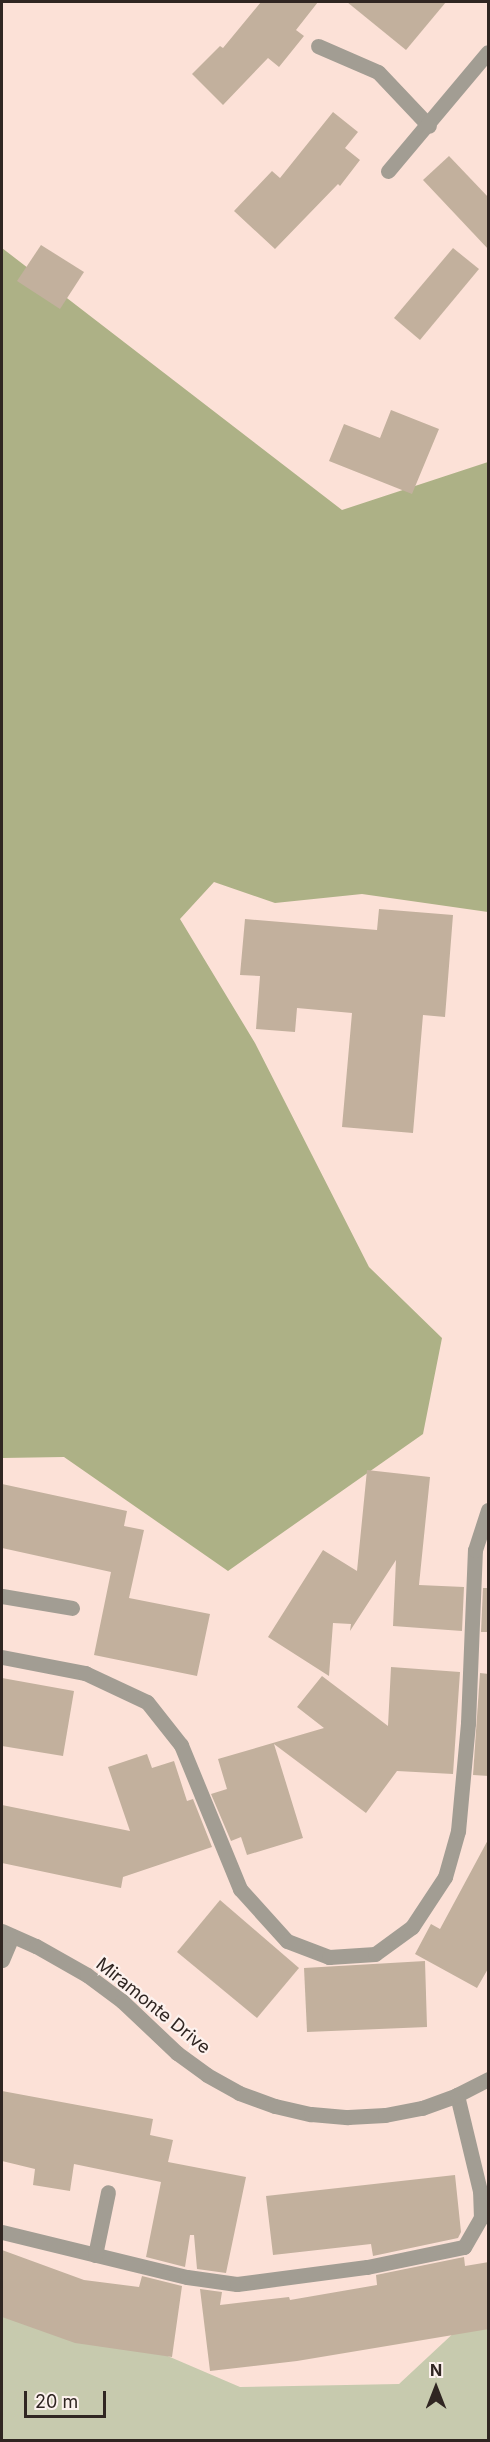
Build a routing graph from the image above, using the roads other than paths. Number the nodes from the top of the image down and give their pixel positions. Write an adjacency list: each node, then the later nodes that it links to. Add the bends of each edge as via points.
1 (318, 46): 3 (street, via 378,72)
2 (489, 52): 3 (street)
3 (429, 126): 4 (street)
4 (388, 171)
5 (489, 1510): 8 (street, via 475,1550 468,1723 458,1831 445,1876 412,1927 375,1954 329,1957 287,1941 248,1898 240,1889 181,1745 147,1702 85,1673)
6 (2, 1596): 7 (street)
7 (72, 1608)
8 (2, 1657)
9 (7, 1934): 10 (street); 12 (street, Miramonte Drive, via 87,1975 207,2075 274,2106 348,2117 385,2115)
10 (2, 1960)
11 (489, 2079): 12 (street, Miramonte Drive)
12 (457, 2095): 15 (street, via 480,2191 481,2218 465,2247 367,2267 237,2284 187,2277)
13 (108, 2192): 15 (street)
14 (2, 2232): 15 (street)
15 (95, 2255)

